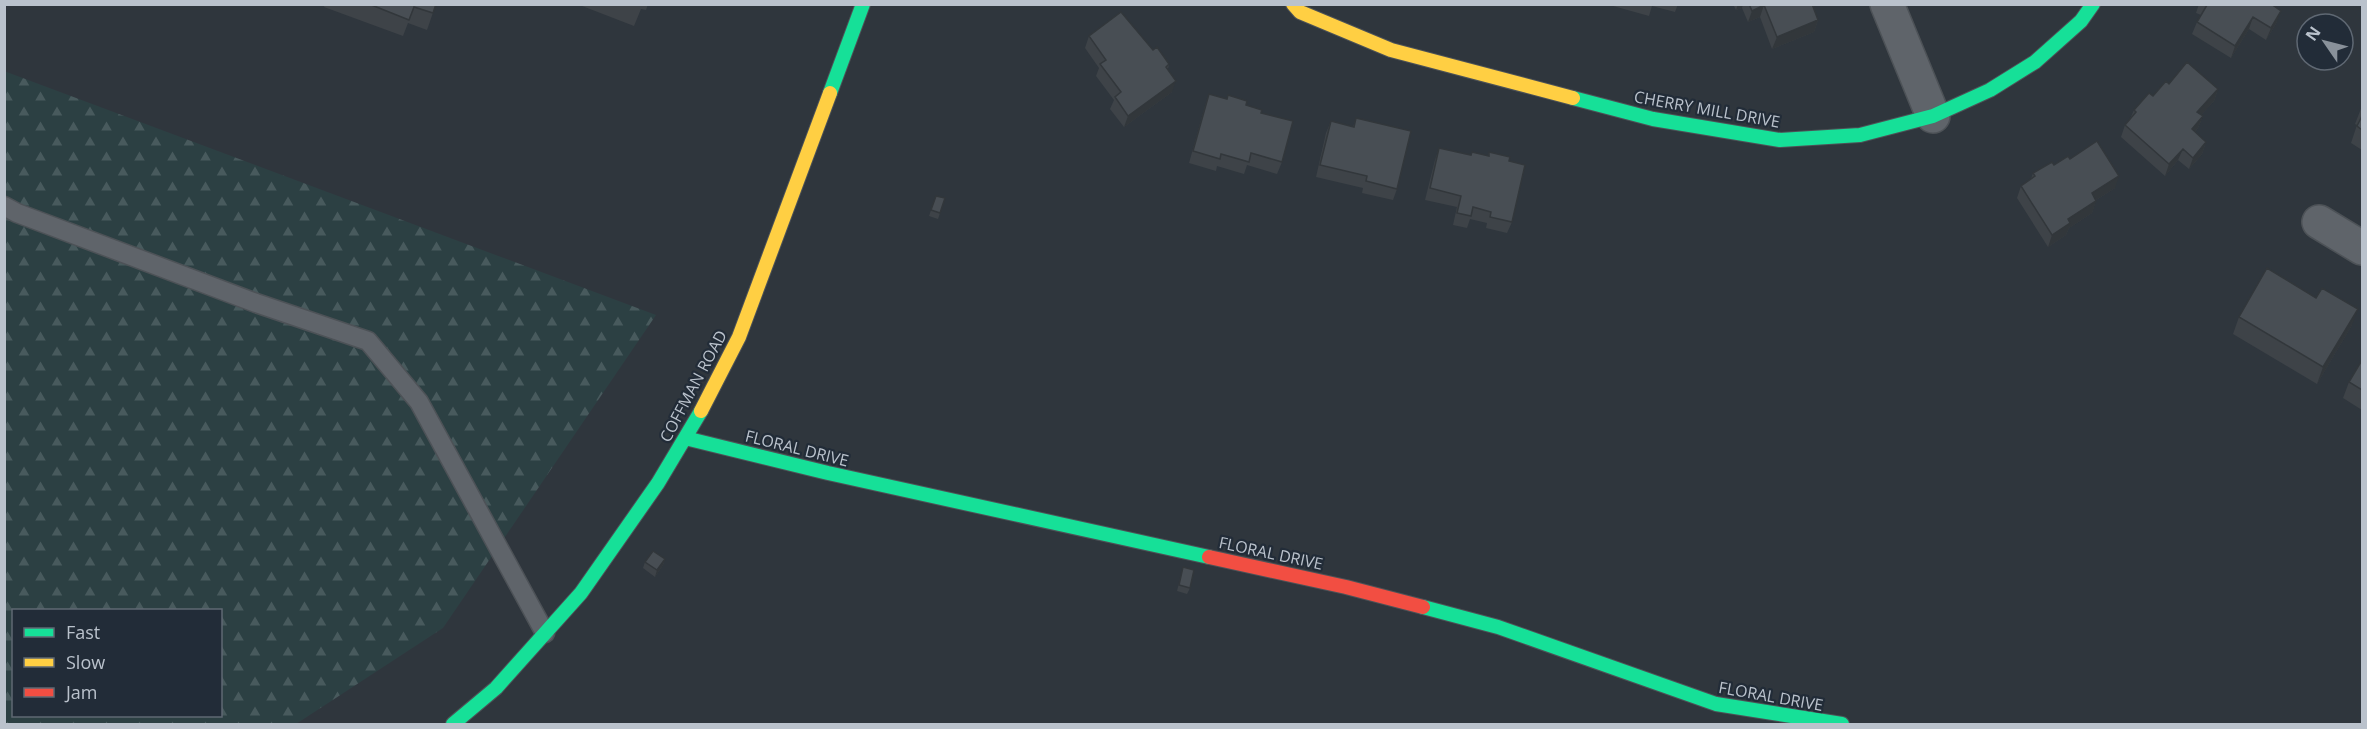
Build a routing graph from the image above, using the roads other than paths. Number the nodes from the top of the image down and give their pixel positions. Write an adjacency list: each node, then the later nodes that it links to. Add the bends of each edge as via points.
1 (863, 4): 9 (street, COFFMAN ROAD, via 739,337)
2 (1293, 4): 5 (street, CHERRY MILL DRIVE, via 1300,12 1391,50 1653,119 1780,140 1860,135)
3 (1887, 4): 5 (street)
4 (2093, 4): 5 (street, CHERRY MILL DRIVE, via 2081,21 2035,62 1990,90)
5 (1934, 116)
6 (4, 206): 10 (lane, via 256,303 368,341 419,402)
7 (2319, 222): 8 (street)
8 (2362, 248)
9 (685, 438): 10 (street, COFFMAN ROAD, via 581,593); 12 (street, FLORAL DRIVE, via 1346,586 1498,627 1716,704)
10 (545, 633): 11 (street, COFFMAN ROAD, via 496,688)
11 (453, 724)
12 (1842, 724)

